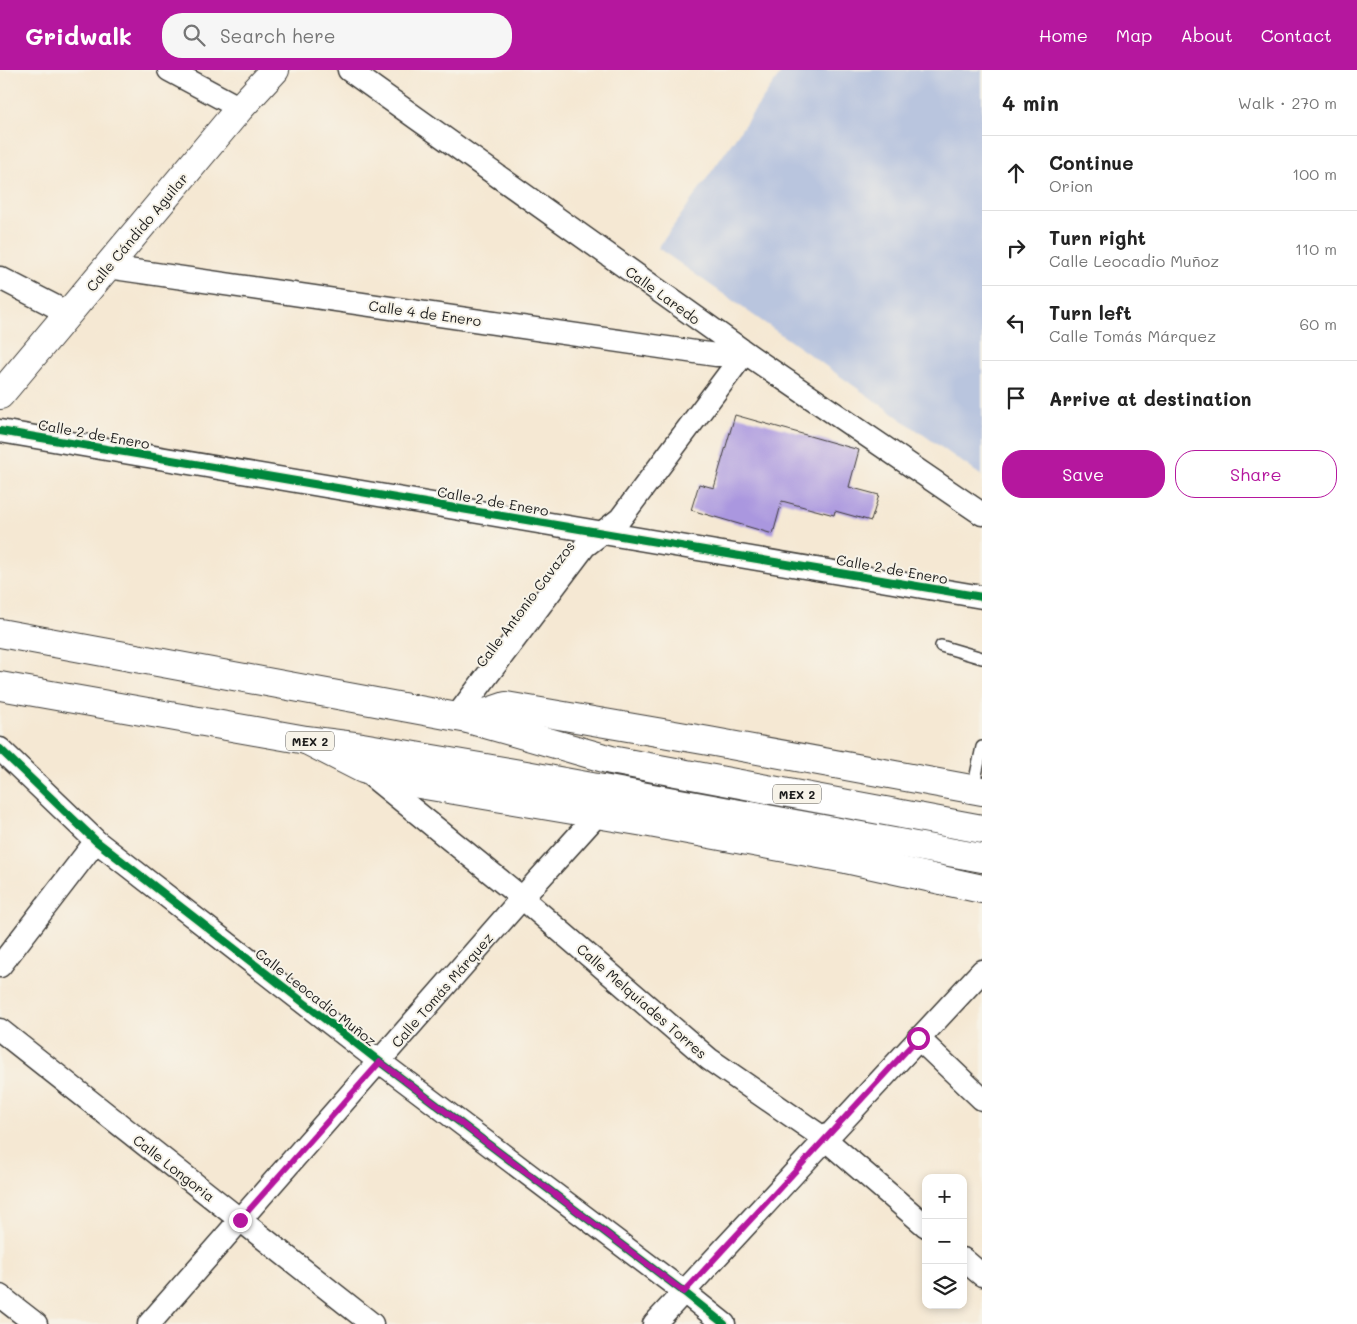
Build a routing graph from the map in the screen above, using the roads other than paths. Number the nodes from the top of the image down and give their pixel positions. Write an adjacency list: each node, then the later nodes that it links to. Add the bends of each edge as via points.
1 (168, 70): 4 (street)
2 (275, 70): 4 (main road, Calle Cándido Aguilar)
3 (349, 70): 8 (street, Calle Laredo)
4 (240, 108): 5 (main road, Calle Cándido Aguilar)
5 (107, 267): 7 (main road, Calle Cándido Aguilar); 8 (street, Calle 4 de Enero, via 716,355)
6 (0, 278): 7 (street)
7 (68, 313): 9 (main road, Calle Cándido Aguilar)
8 (748, 356): 11 (street, Calle Laredo); 12 (street, Calle Antonio Cavazos, via 620,519)
9 (0, 395)
10 (0, 431): 12 (street, Calle 2 de Enero)
11 (982, 514)
12 (603, 533): 13 (street, Calle 2 de Enero); 18 (street, Calle Antonio Cavazos, via 585,546)
13 (982, 597)
14 (0, 633): 18 (main road, MEX 2)
15 (941, 646): 16 (lane)
16 (982, 658)
17 (0, 686): 19 (main road, MEX 2)
18 (462, 718): 23 (main road, via 506,706); 25 (main road, MEX 2, via 611,760)
19 (306, 740): 22 (main road); 27 (main road, MEX 2, via 362,747)
20 (982, 747): 23 (lane)
21 (0, 748): 26 (street, Calle Leocadio Muñoz)
22 (363, 770): 24 (main road, via 413,783); 29 (street, Calle Melquíades Torres)
23 (978, 790)
24 (597, 815): 28 (main road, via 846,859); 29 (street, Calle Tomás Márquez)
25 (982, 828)
26 (96, 841): 30 (street); 34 (street, Calle Leocadio Muñoz)
27 (982, 858)
28 (982, 889)
29 (522, 898): 34 (street, Calle Tomás Márquez); 36 (street, Calle Melquíades Torres, via 709,1059)
30 (0, 966)
31 (982, 971): 33 (street)
32 (0, 1030): 37 (street, Calle Longoria)
33 (918, 1038): 35 (street); 36 (street)
34 (380, 1062): 37 (street, Calle Tomás Márquez); 41 (street, Calle Leocadio Muñoz)
35 (982, 1099)
36 (825, 1139): 38 (street, Calle Melquíades Torres); 41 (street)
37 (240, 1220): 44 (street, Calle Tomás Márquez); 45 (street, Calle Longoria)
38 (922, 1223)
39 (967, 1262): 40 (street)
40 (982, 1275)
41 (684, 1292): 46 (street); 47 (street, Calle Leocadio Muñoz)
42 (0, 1296): 43 (street)
43 (36, 1324)
44 (149, 1324)
45 (372, 1324)
46 (654, 1324)
47 (724, 1324)

